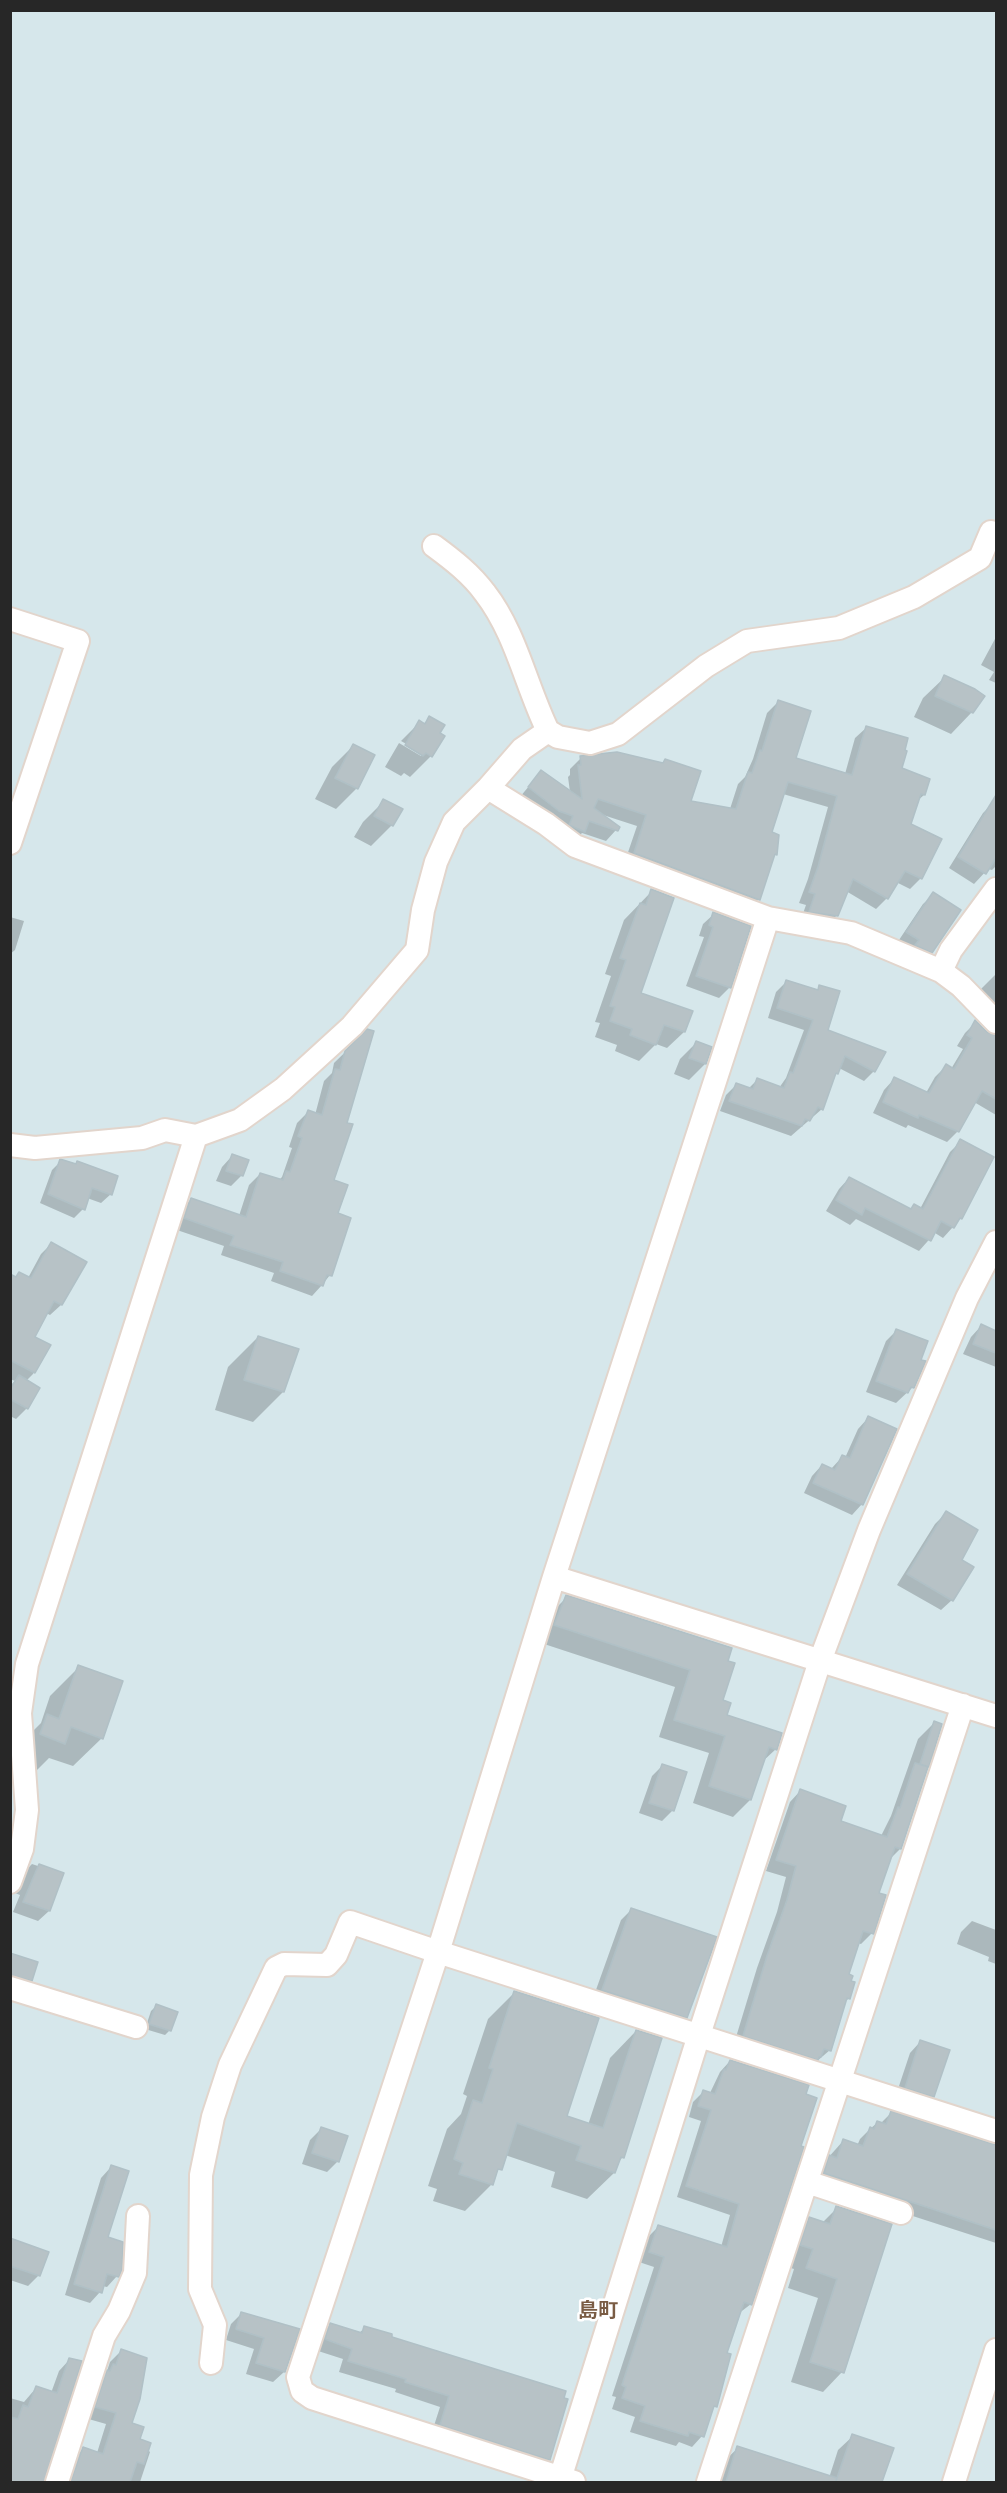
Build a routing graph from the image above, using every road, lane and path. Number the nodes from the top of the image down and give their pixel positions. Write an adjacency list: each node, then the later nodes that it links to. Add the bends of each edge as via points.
1 (996, 534): 4 (street, via 991,532 980,558 914,597 840,628 747,641 706,666 618,734 590,743 558,737)
2 (434, 546): 4 (street, via 461,567 500,617)
3 (10, 619): 6 (street, via 78,641)
4 (548, 731): 5 (street, via 522,749)
5 (488, 788): 8 (street, via 575,846); 11 (street, via 454,822 436,862 417,950 352,1026 283,1089 240,1120)
6 (10, 843)
7 (996, 888): 9 (street, via 951,950)
8 (768, 918): 9 (street, via 852,933); 14 (street)
9 (941, 971): 10 (street)
10 (996, 1022)
11 (196, 1136): 12 (street, via 165,1130 142,1138 35,1148); 18 (street, via 27,1664 20,1713 27,1810 22,1848)
12 (10, 1145)
13 (996, 1242): 15 (street, via 967,1298 874,1518)
14 (554, 1577): 15 (street); 19 (street)
15 (820, 1661): 16 (street); 22 (street)
16 (963, 1705): 17 (street); 23 (street)
17 (996, 1716)
18 (10, 1882)
19 (438, 1952): 22 (street); 29 (street, via 350,1922 327,1965 284,1964 276,1968 230,2065 213,2117 201,2175 200,2289 215,2325); 30 (street, via 298,2377 302,2391 312,2398)
20 (10, 1988): 21 (street)
21 (136, 2026)
22 (699, 2035): 23 (street); 30 (street)
23 (840, 2082): 24 (street); 25 (street)
24 (996, 2131)
25 (807, 2182): 26 (street); 32 (street)
26 (901, 2213)
27 (138, 2216): 31 (street, via 135,2273 104,2336)
28 (996, 2350): 33 (street)
29 (211, 2363)
30 (564, 2481)
31 (57, 2482)
32 (708, 2482)
33 (954, 2482)

